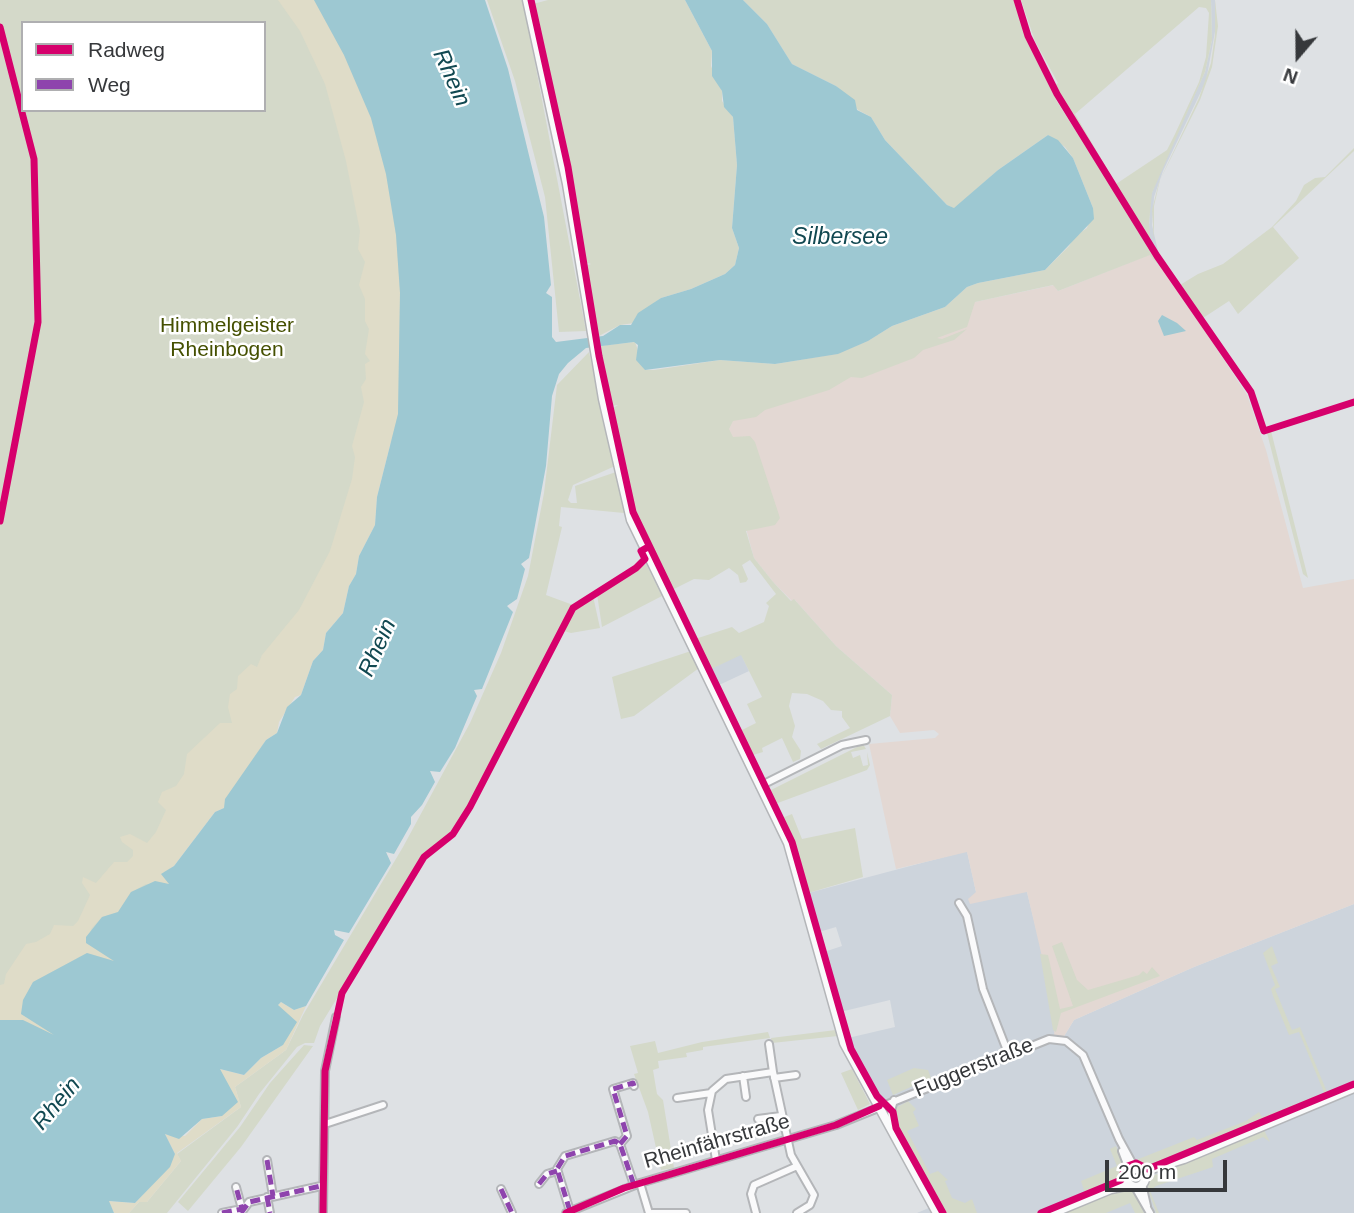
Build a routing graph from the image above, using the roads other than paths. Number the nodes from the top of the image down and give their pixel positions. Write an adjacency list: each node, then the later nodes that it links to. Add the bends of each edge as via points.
1 (527, 0): 3 (main road, via 629,514)
2 (866, 740): 3 (street, via 842,745)
3 (760, 786): 18 (main road, via 791,852 844,1043)
4 (959, 903): 7 (street, via 967,916 983,989)
5 (336, 1017): 21 (street, via 325,1071)
6 (769, 1044): 9 (street)
7 (1008, 1053): 16 (street, Fuggerstraße); 30 (street, Fuggerstraße, via 1049,1039 1077,1048)
8 (796, 1074): 9 (street)
9 (773, 1075): 10 (street); 19 (street)
10 (743, 1076): 13 (street, via 723,1080); 14 (street)
11 (634, 1086): 24 (street, via 613,1089 627,1138)
12 (1354, 1088): 30 (main road)
13 (710, 1093): 15 (street); 26 (street, via 708,1110)
14 (746, 1097)
15 (677, 1098)
16 (894, 1100): 18 (street, Fuggerstraße); 22 (street, Fuggerstraße)
17 (383, 1105): 21 (street)
18 (879, 1106): 22 (main road); 23 (street, Rheinfährstraße)
19 (781, 1116): 20 (street); 23 (street)
20 (758, 1119)
21 (325, 1124): 33 (street)
22 (894, 1134): 48 (main road)
23 (788, 1139): 26 (street, Rheinfährstraße); 27 (street)
24 (621, 1144): 29 (street, via 615,1141 565,1156); 32 (street)
25 (267, 1160): 36 (street)
26 (716, 1160): 32 (street, Rheinfährstraße)
27 (795, 1167): 46 (street, via 756,1183 751,1194); 47 (street, via 814,1197)
28 (566, 1172): 29 (street)
29 (558, 1173): 31 (street, via 547,1174); 39 (street)
30 (1136, 1178): 37 (street, Fuggerstraße); 49 (main road)
31 (539, 1184)
32 (637, 1184): 39 (street, Rheinfährstraße); 44 (street)
33 (321, 1186): 36 (street); 42 (street)
34 (236, 1187): 38 (street)
35 (501, 1189): 43 (street)
36 (270, 1196): 38 (street, via 247,1202); 41 (street)
37 (1149, 1209)
38 (241, 1211): 40 (street)
39 (568, 1212)
40 (222, 1213)
41 (270, 1213)
42 (323, 1213)
43 (512, 1213)
44 (650, 1213): 45 (street)
45 (686, 1213)
46 (756, 1213)
47 (797, 1213)
48 (937, 1213)
49 (1053, 1213)

